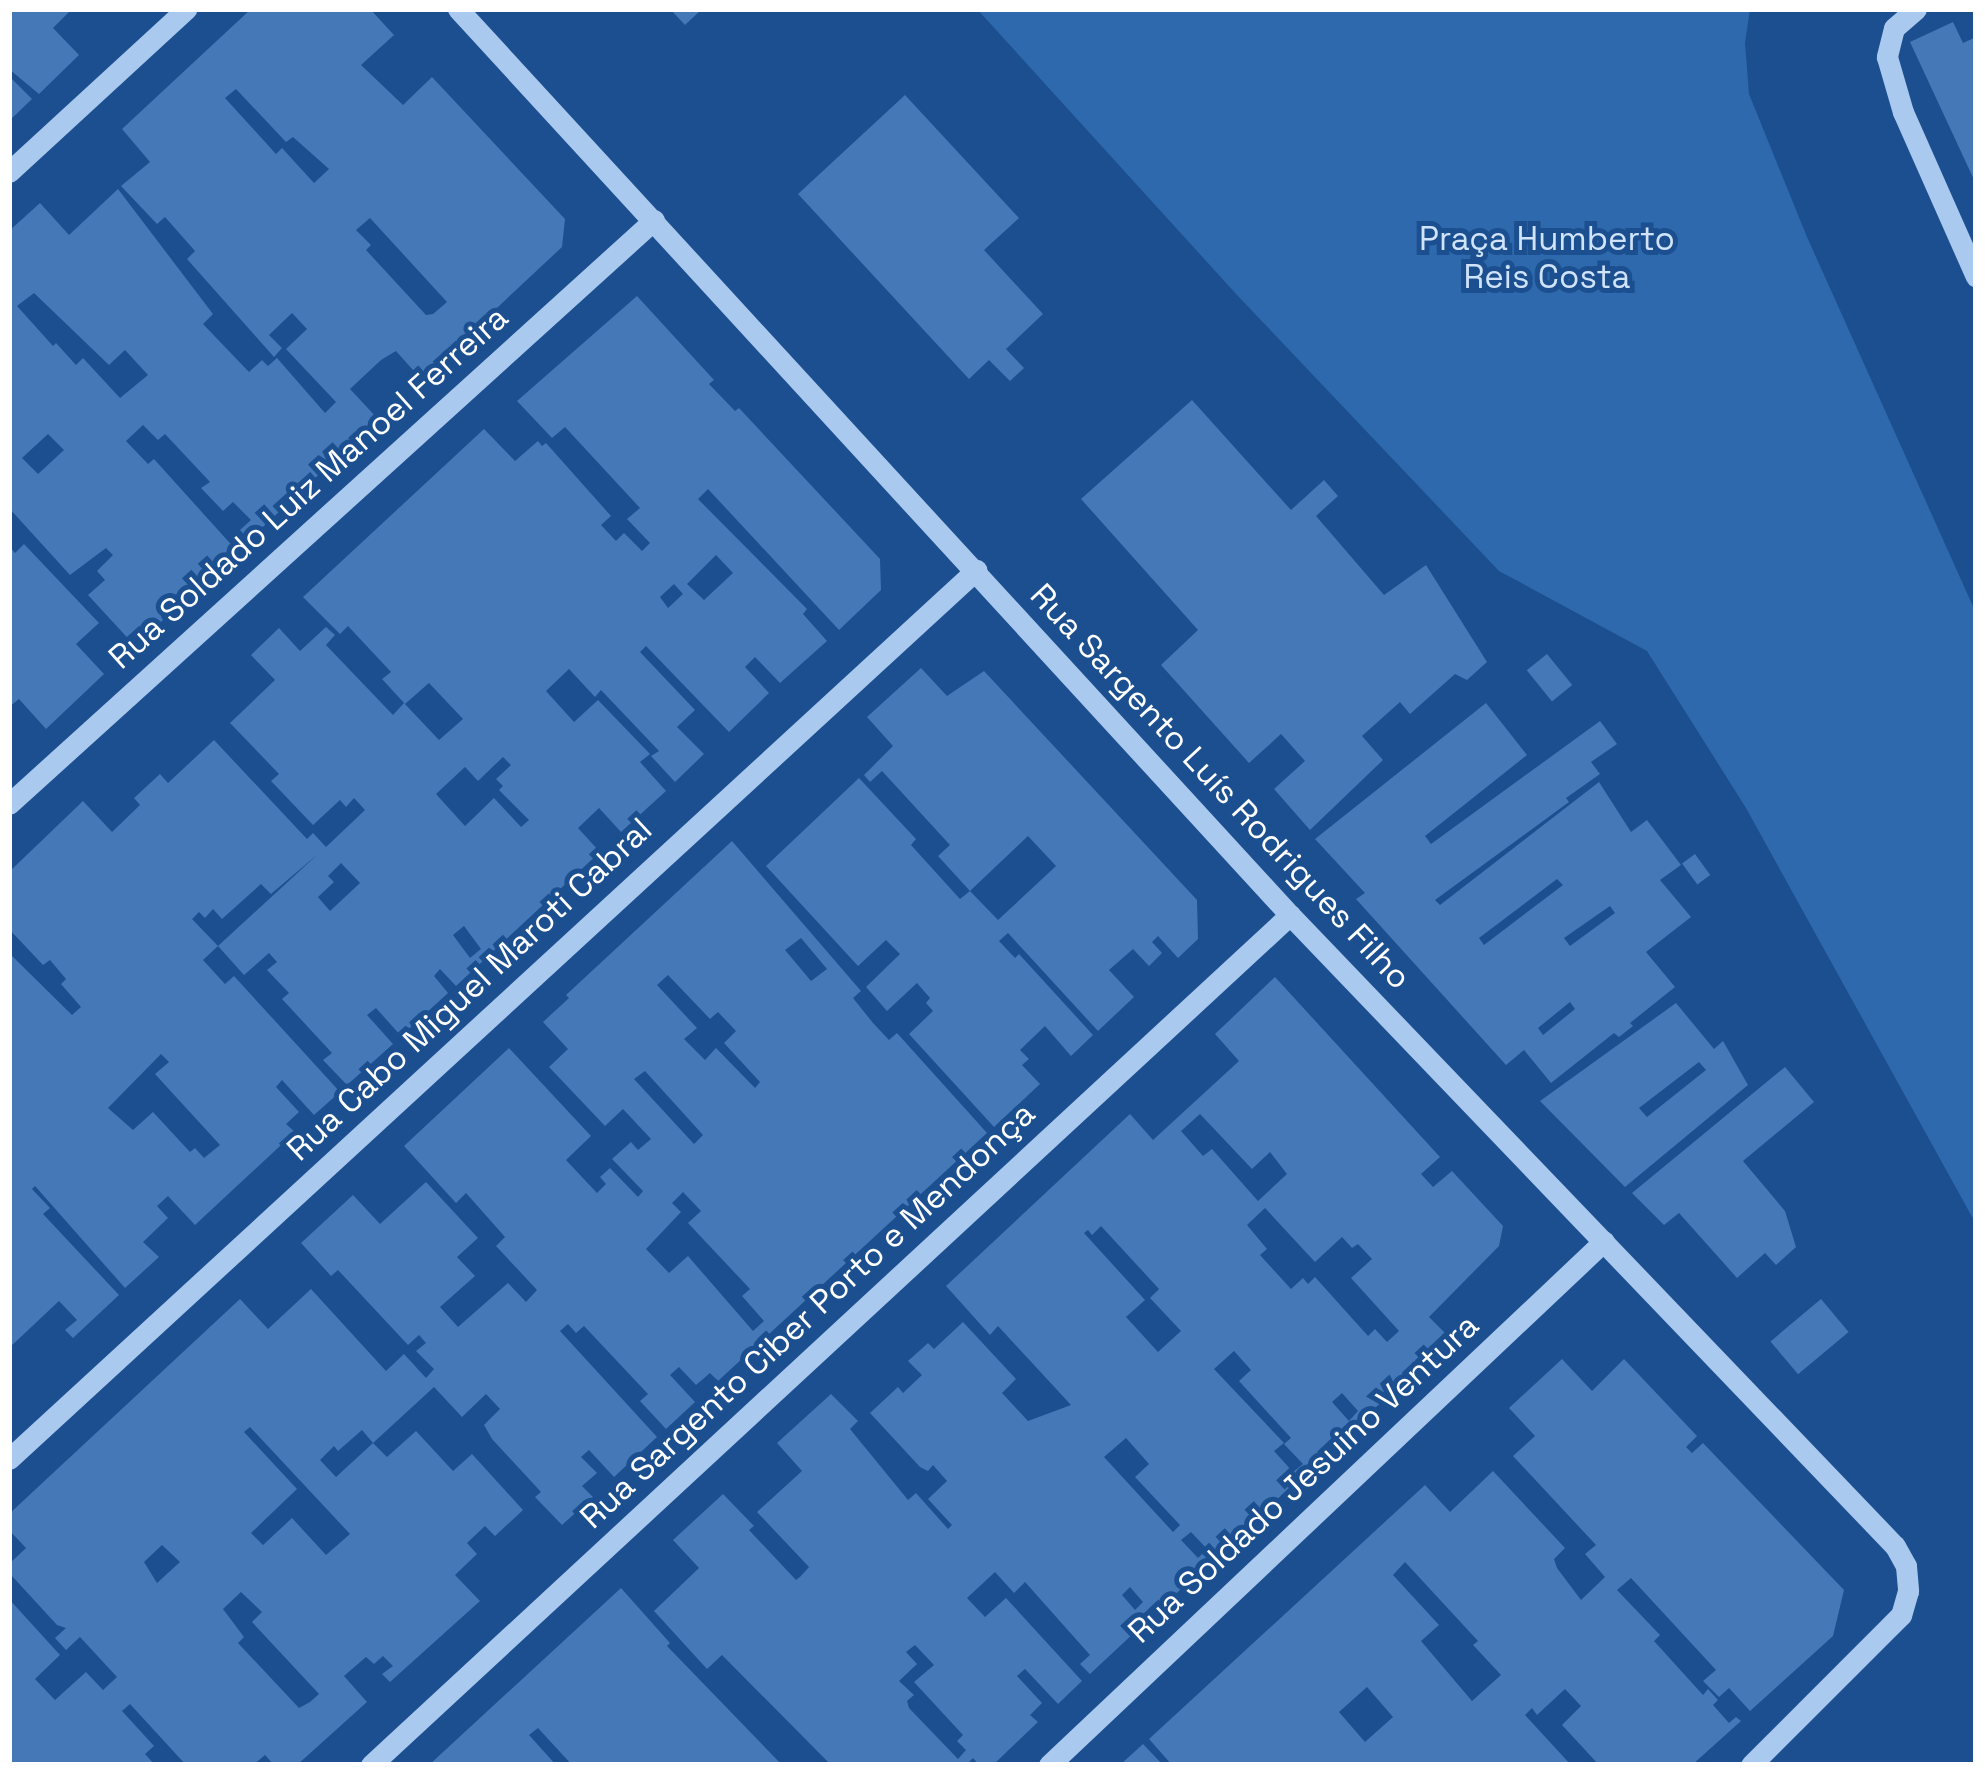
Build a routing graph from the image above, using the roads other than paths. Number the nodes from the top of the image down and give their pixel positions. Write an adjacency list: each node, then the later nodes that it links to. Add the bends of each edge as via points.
1 (186, 9): 4 (street)
2 (458, 9): 5 (street, Rua Sargento Luís Rodrigues Filho)
3 (1916, 9): 6 (street, via 1894,28 1887,57)
4 (9, 172)
5 (654, 220): 7 (street, Rua Sargento Luís Rodrigues Filho); 8 (street, Rua Soldado Luiz Manoel Ferreira)
6 (1976, 277)
7 (976, 571): 9 (street, Rua Sargento Luís Rodrigues Filho); 11 (street, Rua Cabo Miguel Maroti Cabral)
8 (9, 804)
9 (1290, 915): 10 (street, Rua Sargento Luís Rodrigues Filho); 12 (street, Rua Sargento Ciber Porto e Mendonça)
10 (1604, 1241): 13 (street, Rua Soldado Jesuino Ventura); 14 (street, Rua Sargento Luís Rodrigues Filho, via 1895,1546 1907,1578 1901,1615)
11 (9, 1459)
12 (371, 1765)
13 (1049, 1765)
14 (1751, 1765)

